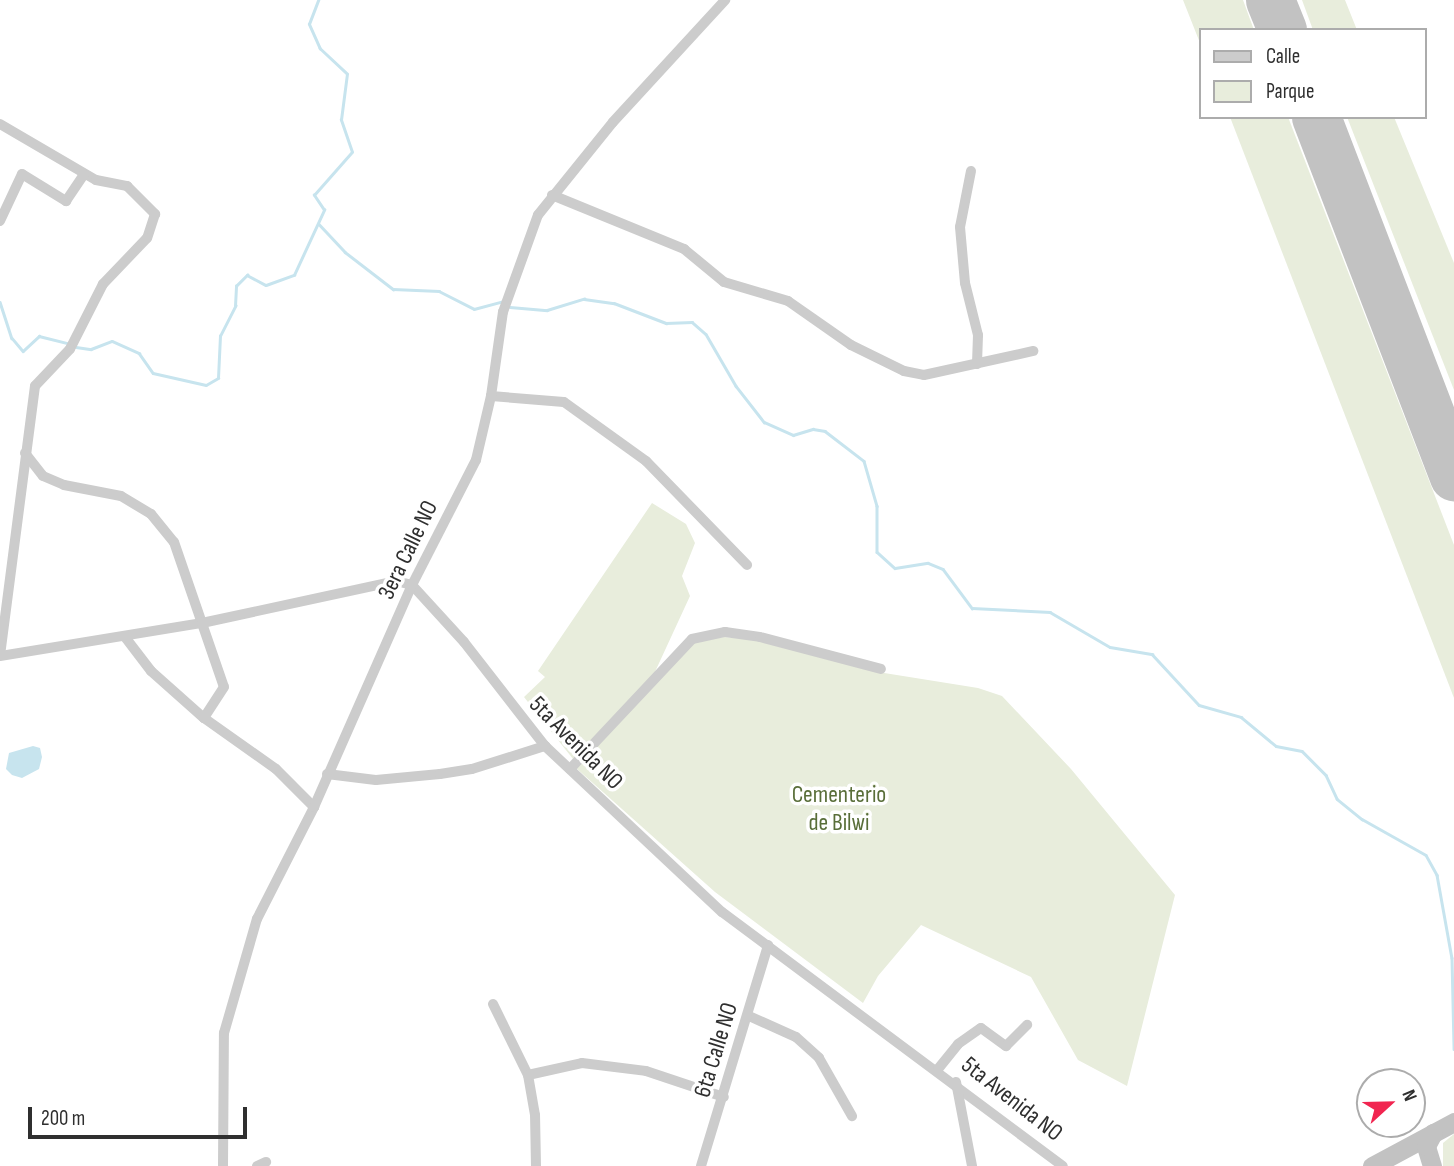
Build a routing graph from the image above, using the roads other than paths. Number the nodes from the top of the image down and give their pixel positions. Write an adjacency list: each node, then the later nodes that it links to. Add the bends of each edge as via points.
1 (726, 0): 5 (street, 3era Calle NO)
2 (0, 124): 4 (street)
3 (971, 171): 8 (street, via 960,227 965,283 978,335)
4 (85, 174): 6 (street, via 66,201 22,174); 10 (street, via 127,187 155,214 155,224 103,284 72,344 35,386)
5 (552, 195): 8 (street, via 684,249 724,282 789,301 851,345 904,371 925,375); 9 (street, 3era Calle NO, via 537,215 503,312)
6 (0, 221)
7 (1033, 351): 8 (street)
8 (977, 364)
9 (491, 396): 11 (street, via 565,402 646,461); 12 (street, 3era Calle NO, via 476,460)
10 (25, 453): 13 (street, via 43,476 64,485 121,496 151,514 174,542); 15 (street)
11 (747, 565)
12 (412, 585): 13 (street, via 396,581); 18 (street, 5ta Avenida NO); 20 (street, 3era Calle NO)
13 (202, 623): 14 (street); 17 (street, via 224,687)
14 (125, 637): 15 (street); 17 (street, via 151,671)
15 (0, 655)
16 (881, 669): 19 (street, via 760,636 725,632 692,639)
17 (204, 718): 21 (street, via 276,769)
18 (545, 746): 19 (street, 5ta Avenida NO); 20 (street, via 440,774 376,780)
19 (570, 769): 22 (street, 5ta Avenida NO, via 722,912)
20 (327, 774): 21 (street, 3era Calle NO)
21 (314, 807): 32 (street, 3era Calle NO, via 257,919 231,1004 224,1033)
22 (768, 945): 24 (street, 6ta Calle NO); 26 (street, 5ta Avenida NO)
23 (493, 1004): 27 (street)
24 (748, 1016): 29 (street, 6ta Calle NO); 30 (street, via 796,1037 820,1058)
25 (1027, 1025): 26 (street, via 1006,1046 981,1028 958,1044)
26 (939, 1069): 28 (street, 5ta Avenida NO)
27 (528, 1075): 29 (street, via 582,1063 646,1071); 33 (street)
28 (956, 1082): 31 (street, 5ta Avenida NO); 35 (street)
29 (724, 1097): 34 (street, 6ta Calle NO)
30 (852, 1116)
31 (1045, 1152): 36 (street); 37 (street, 5ta Avenida NO)
32 (223, 1166)
33 (536, 1166)
34 (701, 1166)
35 (972, 1166)
36 (1048, 1166)
37 (1063, 1166)

